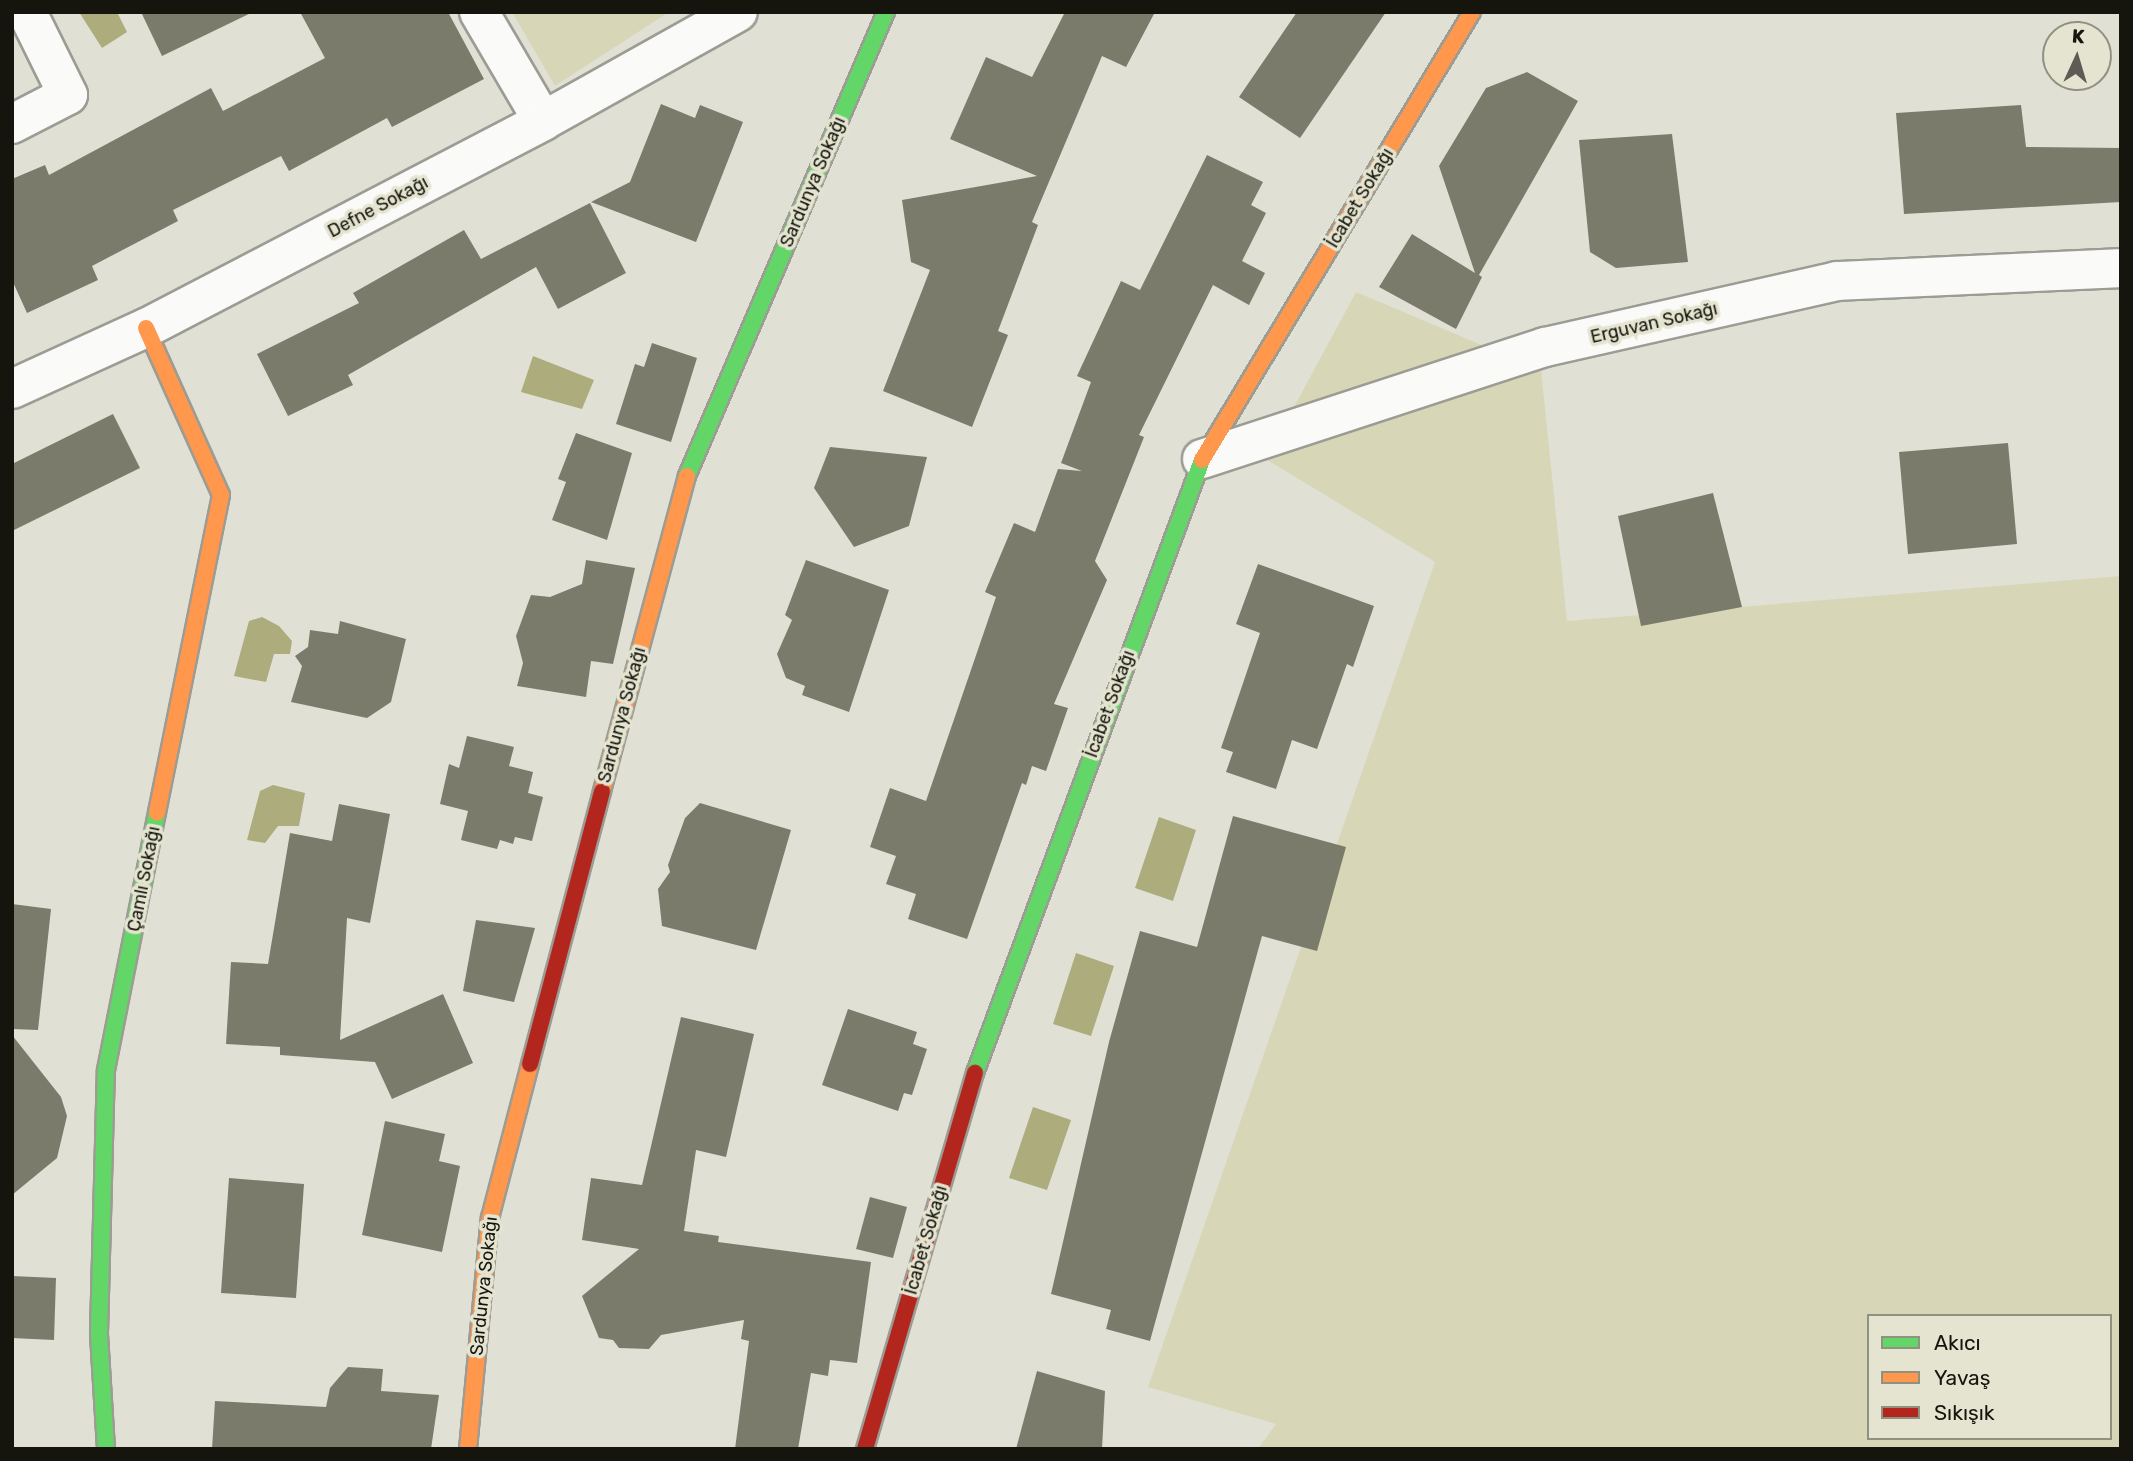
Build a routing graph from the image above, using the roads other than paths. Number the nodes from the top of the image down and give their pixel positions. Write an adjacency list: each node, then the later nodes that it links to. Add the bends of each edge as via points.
1 (27, 12): 7 (street, via 68,95)
2 (479, 12): 6 (street)
3 (738, 12): 6 (street, Defne Sokağı)
4 (886, 12): 13 (street, Sardunya Sokağı, via 682,488 490,1218)
5 (1472, 12): 11 (street, İcabet Sokağı)
6 (543, 121): 9 (street, Defne Sokağı)
7 (12, 124)
8 (2121, 268): 11 (street, Erguvan Sokağı, via 1837,281 1545,347)
9 (146, 328): 10 (street, Defne Sokağı); 12 (street, Çamlı Sokağı, via 221,495 106,1069 99,1333)
10 (12, 389)
11 (1202, 458): 14 (street, İcabet Sokağı, via 985,1039)
12 (106, 1449)
13 (468, 1449)
14 (865, 1449)

